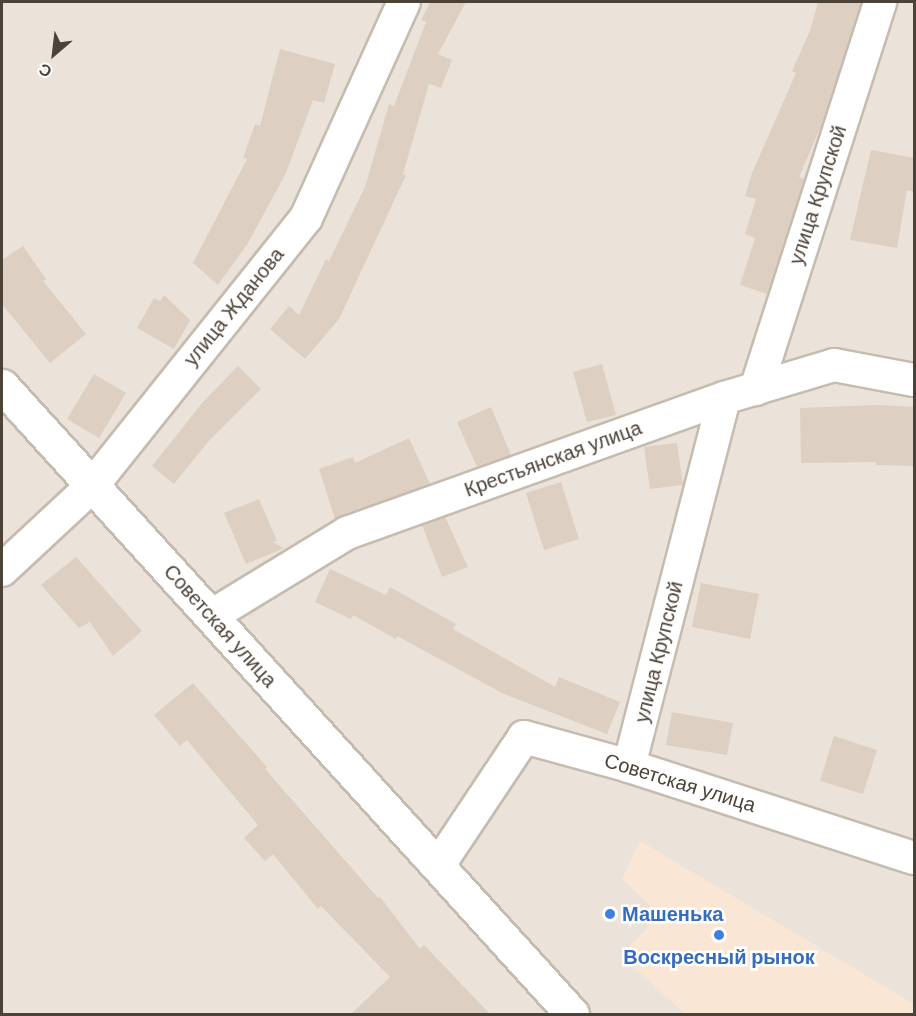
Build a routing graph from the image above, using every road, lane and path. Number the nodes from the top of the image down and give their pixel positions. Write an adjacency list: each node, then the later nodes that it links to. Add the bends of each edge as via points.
1 (404, 2): 7 (street, улица Жданова, via 306,218)
2 (880, 2): 5 (street, улица Крупской)
3 (915, 380): 5 (street, Крестьянская улица, via 834,365)
4 (2, 386): 7 (street, Советская улица)
5 (756, 389): 6 (street, Крестьянская улица)
6 (724, 398): 9 (street, Крестьянская улица, via 347,533); 10 (street, улица Крупской)
7 (92, 486): 8 (street, улица Жданова); 9 (street, Советская улица)
8 (2, 570)
9 (211, 616): 12 (street, Советская улица)
10 (629, 766): 11 (street, Советская улица); 12 (street, Советская улица, via 524,737)
11 (915, 858)
12 (438, 866): 13 (street, Советская улица)
13 (573, 1014)

